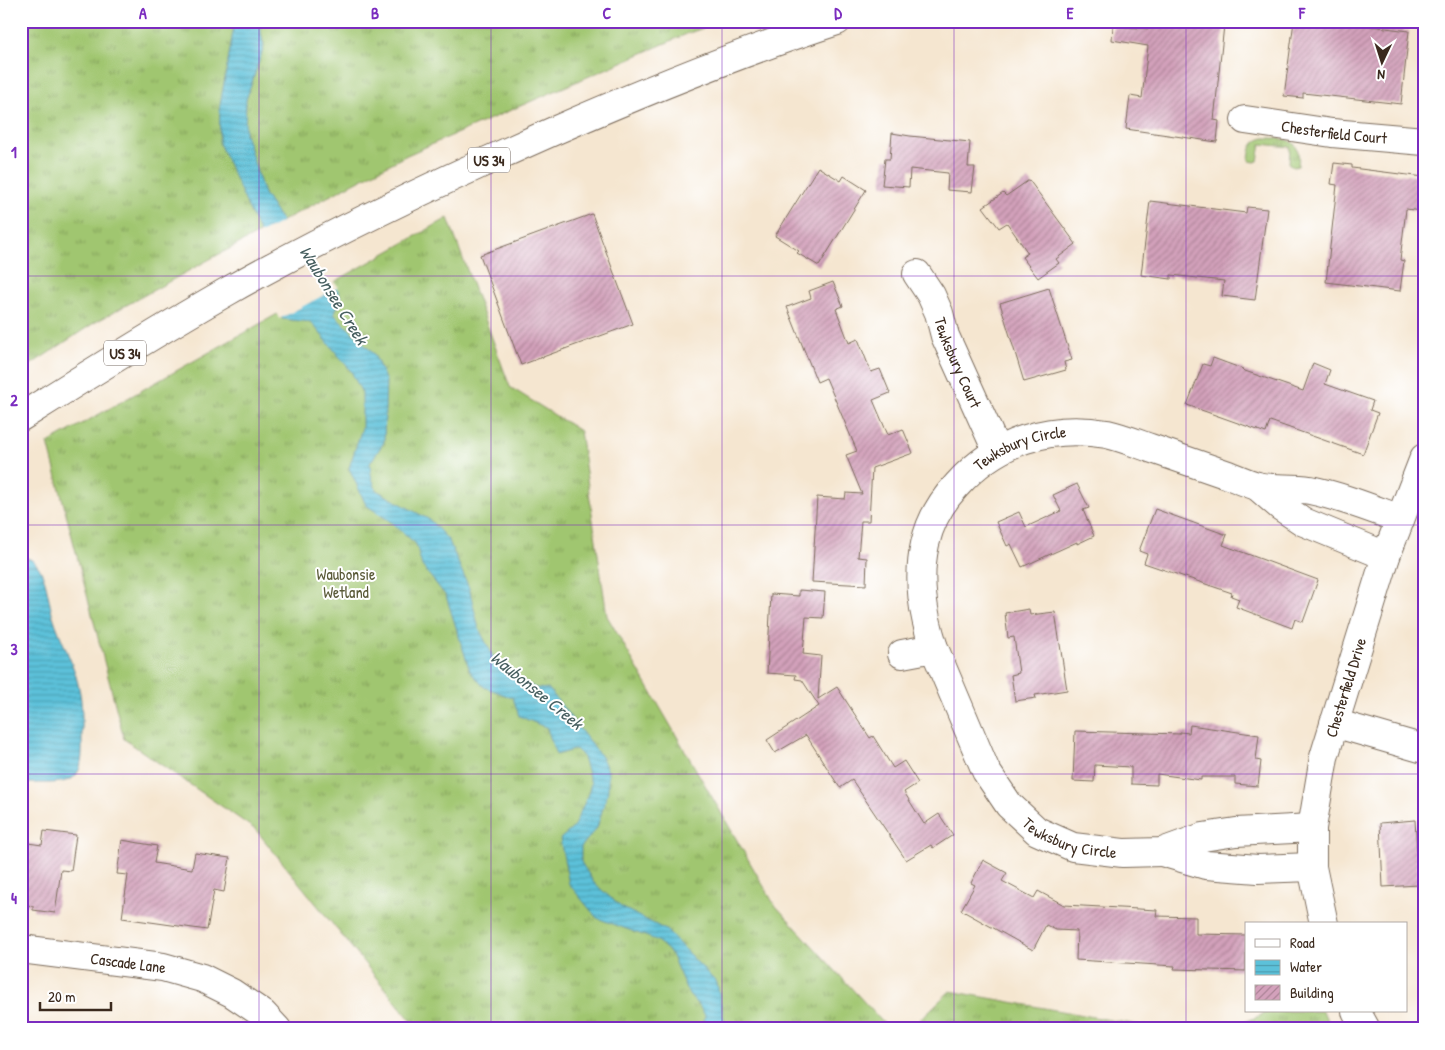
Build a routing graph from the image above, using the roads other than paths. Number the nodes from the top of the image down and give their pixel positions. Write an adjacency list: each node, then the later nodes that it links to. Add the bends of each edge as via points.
1 (837, 21): 5 (street, US 34, via 629,98 487,160 229,290)
2 (1245, 120): 3 (street, Chesterfield Court, via 1332,133)
3 (1424, 141)
4 (917, 274): 6 (street, Tewksbury Court, via 931,295 945,336)
5 (21, 417)
6 (997, 451): 8 (street, Tewksbury Circle, via 1024,438 1048,432 1108,434); 11 (street, Tewksbury Circle, via 971,470 947,495 928,534 923,559 922,596)
7 (1424, 458): 9 (street, Chesterfield Drive)
8 (1257, 486): 9 (street, Tewksbury Circle, via 1317,492); 10 (street, Tewksbury Circle, via 1304,522)
9 (1400, 519): 10 (street, Chesterfield Drive)
10 (1386, 556): 13 (street, Chesterfield Drive)
11 (934, 648): 12 (street); 16 (street, Tewksbury Circle, via 986,771 1009,805 1037,831 1073,846 1123,853)
12 (902, 654)
13 (1334, 723): 14 (street); 15 (street, Chesterfield Drive, via 1324,757)
14 (1424, 749)
15 (1312, 828): 16 (street, Tewksbury Circle, via 1203,837); 17 (street, Chesterfield Drive)
16 (1162, 852): 17 (street, Tewksbury Circle, via 1206,866 1258,870)
17 (1312, 867): 18 (street, Chesterfield Drive)
18 (1324, 922)
19 (21, 949): 21 (street, Cascade Lane, via 163,967 202,978 232,992 263,1014)
20 (1357, 1012): 22 (street)
21 (277, 1029)
22 (1366, 1029)

